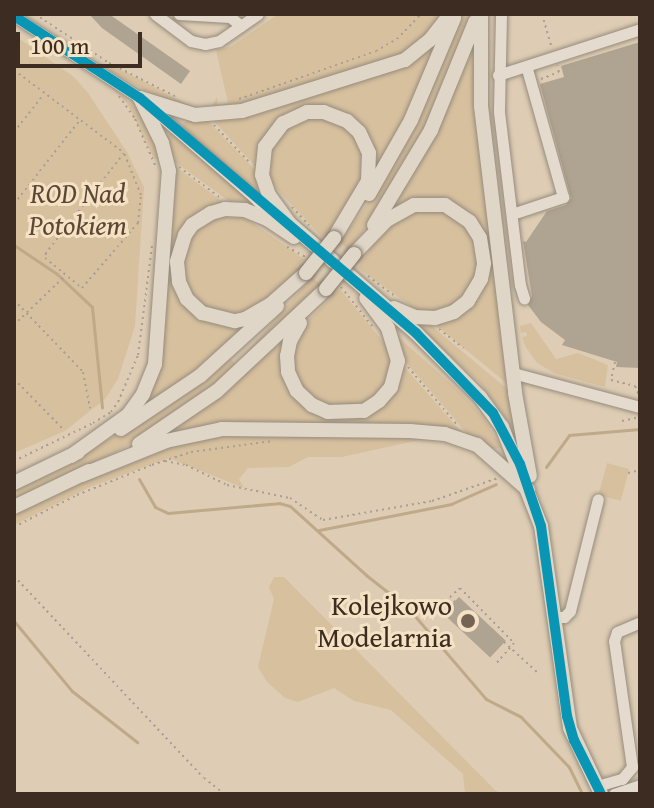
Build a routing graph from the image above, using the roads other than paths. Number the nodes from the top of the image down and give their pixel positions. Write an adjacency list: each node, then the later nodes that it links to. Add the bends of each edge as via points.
1 (155, 14): 8 (street, via 198,44 219,41)
2 (179, 14): 8 (street, via 230,17)
3 (258, 14): 8 (street)
4 (452, 14): 12 (main road, via 405,60 242,111 195,115); 15 (main road, via 411,120 370,193)
5 (479, 14): 16 (main road, via 431,130); 21 (main road, via 479,90)
6 (501, 14): 11 (street)
7 (14, 16): 12 (street)
8 (241, 26)
9 (640, 29): 10 (street, via 554,55)
10 (527, 69): 11 (street); 13 (street, via 563,197)
11 (498, 75): 13 (street)
12 (140, 98): 14 (street); 25 (main road, via 169,171 155,364 128,415)
13 (512, 214): 20 (street)
14 (288, 227): 15 (main road, via 264,182 265,147 288,119 307,112 330,113 355,128 370,159 364,189); 17 (main road, via 245,210 204,216 182,242 176,269 181,287 202,313 241,320 271,304); 19 (main road)
15 (334, 238): 17 (main road, bridge)
16 (354, 254): 18 (main road, bridge); 19 (main road, via 387,220 420,203 456,209 480,238 481,279 454,312 415,317)
17 (306, 273): 25 (main road, via 265,319 200,376)
18 (326, 289): 19 (main road, via 293,333 287,363 302,397 328,412 364,411 394,381 395,345); 26 (main road, via 217,391 172,424)
19 (368, 295): 28 (main road, via 467,383 498,420)
20 (524, 298)
21 (513, 373): 22 (street); 23 (main road)
22 (537, 381): 23 (street); 24 (street)
23 (515, 393): 28 (main road)
24 (640, 407)
25 (71, 456): 27 (main road)
26 (82, 475): 28 (main road, via 156,444 222,429 410,431 451,435 477,445); 30 (main road)
27 (14, 483)
28 (531, 493): 31 (main road, via 545,544)
29 (598, 499): 31 (street, via 570,611)
30 (14, 507)
31 (554, 617): 35 (main road, via 567,716)
32 (640, 622): 33 (street, via 617,632 614,641)
33 (632, 767): 34 (street); 35 (street, via 622,779)
34 (640, 782): 36 (street)
35 (599, 790)
36 (614, 794)

